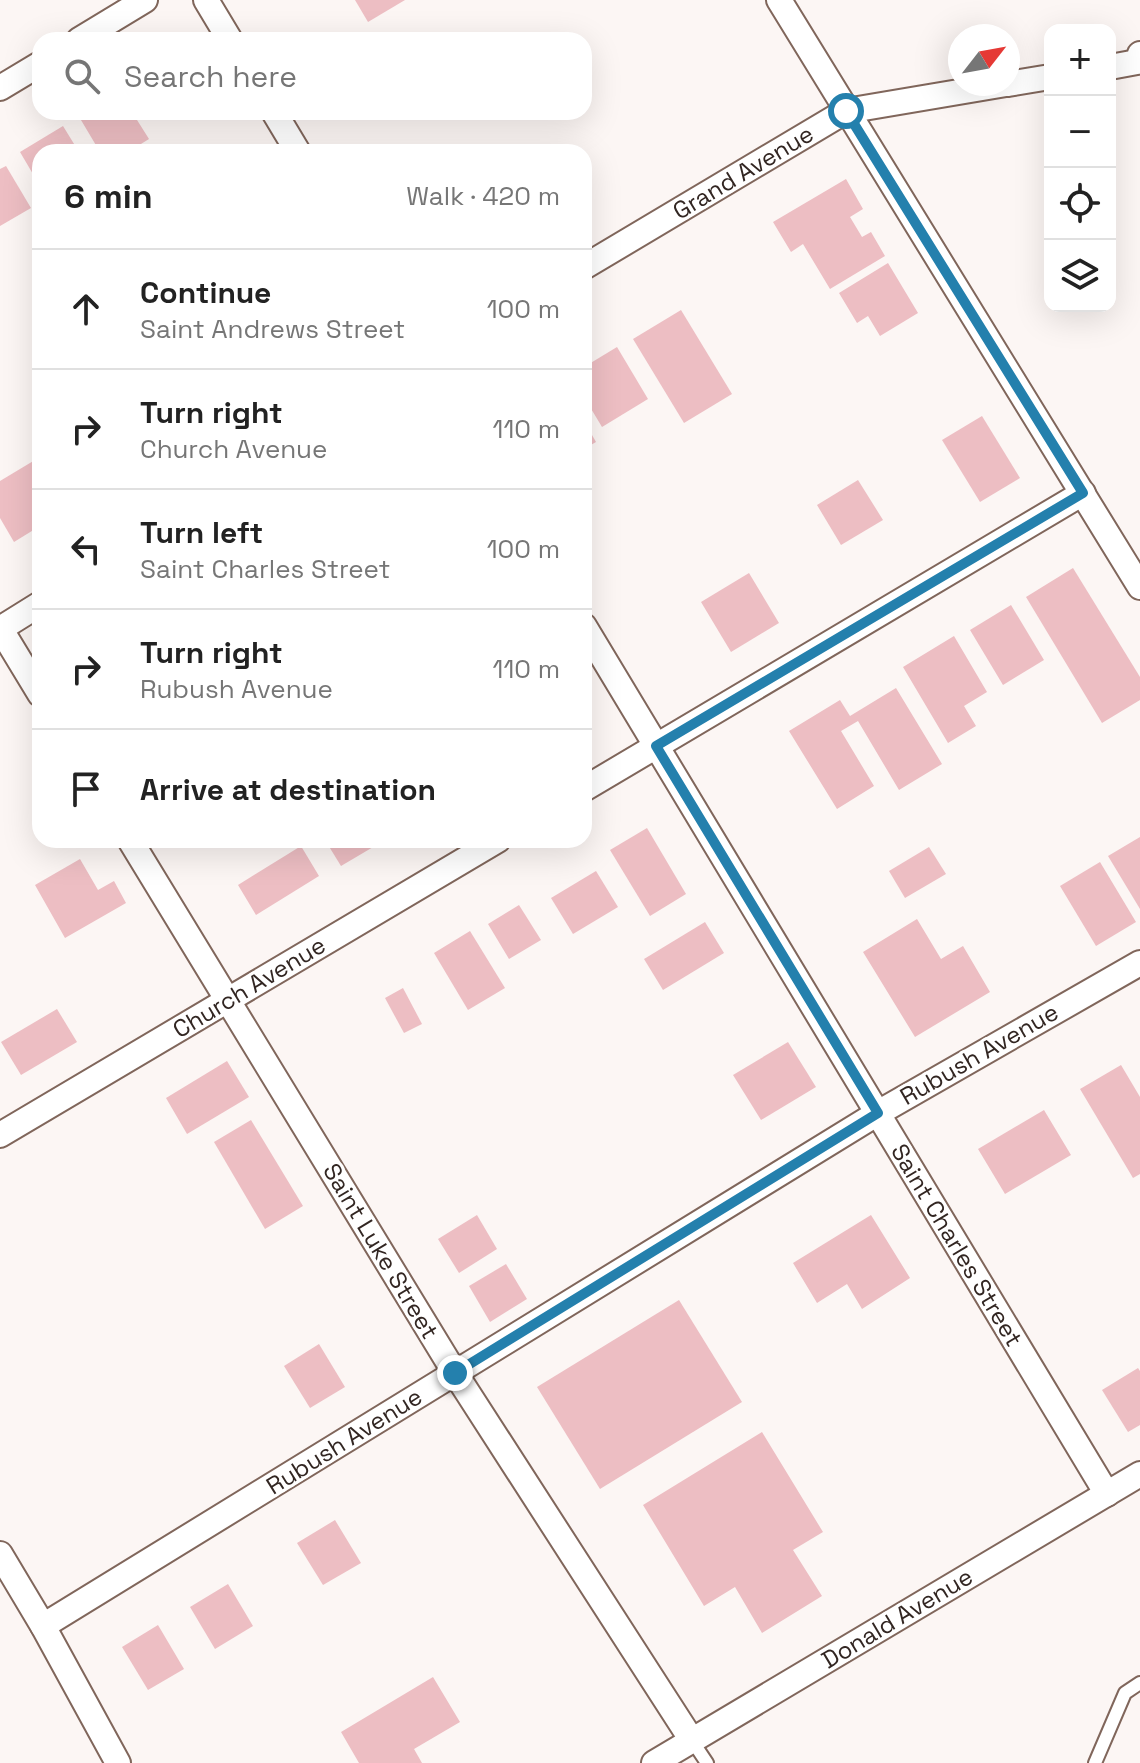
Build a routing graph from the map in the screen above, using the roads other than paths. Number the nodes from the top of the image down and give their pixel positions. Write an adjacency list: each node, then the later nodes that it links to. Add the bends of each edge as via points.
1 (145, 0): 4 (street)
2 (206, 0): 5 (street)
3 (779, 0): 13 (street)
4 (92, 32)
5 (225, 32)
6 (1139, 60): 7 (street)
7 (1116, 66)
8 (32, 69): 11 (street)
9 (1044, 78): 10 (street, Grand Avenue)
10 (1020, 82)
11 (0, 88)
12 (948, 94): 13 (street, Grand Avenue)
13 (846, 111): 16 (street, Grand Avenue); 17 (street)
14 (279, 120): 15 (street)
15 (293, 144)
16 (592, 262)
17 (1083, 493): 18 (street); 23 (street)
18 (1140, 587)
19 (32, 609): 20 (street)
20 (0, 629): 22 (street)
21 (592, 639): 23 (street, Saint Charles Street)
22 (32, 681)
23 (656, 746): 24 (street); 29 (street, Saint Charles Street)
24 (592, 784)
25 (135, 848): 28 (street, Saint Luke Street)
26 (484, 848): 28 (street, Church Avenue)
27 (1140, 963): 29 (street, Rubush Avenue)
28 (227, 1000): 30 (street, Church Avenue); 31 (street, Saint Luke Street)
29 (878, 1113): 31 (street, Rubush Avenue); 33 (street, Saint Charles Street)
30 (0, 1135)
31 (455, 1373): 35 (street, Rubush Avenue); 37 (street, Saint Luke Street)
32 (1140, 1474): 33 (street, Donald Avenue)
33 (1107, 1494): 37 (street, Donald Avenue)
34 (0, 1554): 35 (street)
35 (43, 1626): 38 (street)
36 (1140, 1683): 41 (lane, via 1125,1693)
37 (691, 1739): 39 (street, Donald Avenue); 40 (lane)
38 (118, 1763)
39 (654, 1763)
40 (707, 1763)
41 (1095, 1763)

